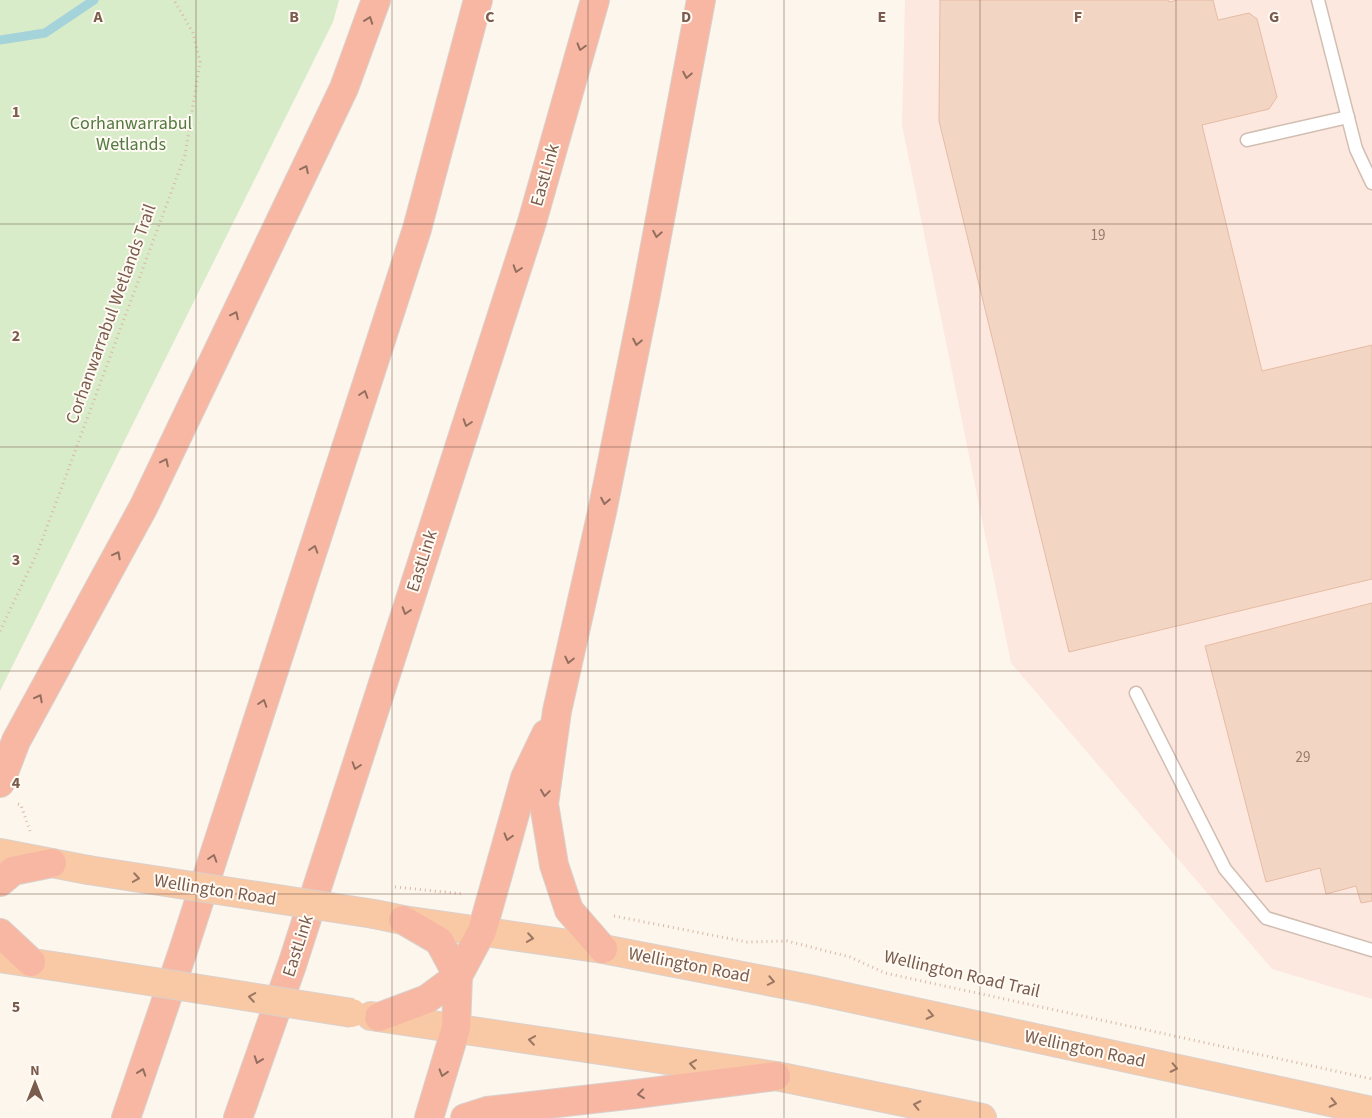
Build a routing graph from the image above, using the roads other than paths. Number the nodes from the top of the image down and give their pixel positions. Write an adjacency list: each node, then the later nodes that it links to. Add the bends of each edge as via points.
1 (376, 0): 11 (highway, one-way to 1, via 144,506 344,88)
2 (478, 0): 28 (highway, one-way to 2, via 417,229)
3 (594, 0): 29 (highway, EastLink, one-way to 29, via 532,222 295,956)
4 (701, 0): 10 (highway, one-way to 10, via 602,512)
5 (1318, 0): 6 (lane)
6 (1348, 117): 7 (lane); 8 (lane, via 1356,149)
7 (1247, 140)
8 (1372, 183)
9 (1136, 693): 20 (lane, via 1225,869 1266,918)
10 (557, 711): 17 (highway, one-way to 17, via 525,778); 19 (highway, one-way to 19, via 544,804 554,865 569,910)
11 (8, 744): 12 (highway)
12 (7, 793)
13 (0, 853): 14 (highway, Wellington Road)
14 (52, 863): 15 (highway, via 13,871); 16 (highway, Wellington Road, one-way to 16, bridge)
15 (0, 882)
16 (403, 920): 17 (highway, Wellington Road); 23 (highway, via 439,941)
17 (482, 931): 19 (highway, Wellington Road, one-way to 19); 23 (highway)
18 (0, 933): 22 (highway)
19 (603, 948): 27 (highway, Wellington Road, one-way to 27, via 809,988)
20 (1372, 950)
21 (0, 958): 22 (highway)
22 (31, 962): 24 (highway, one-way to 22, bridge)
23 (458, 976): 24 (highway, via 427,999); 25 (highway)
24 (379, 1017): 25 (highway)
25 (456, 1028): 26 (highway, one-way to 25); 30 (highway, one-way to 30)
26 (776, 1076): 31 (highway, one-way to 31, via 487,1111); 32 (highway, one-way to 26)
27 (1372, 1111)
28 (126, 1118)
29 (238, 1118)
30 (429, 1118)
31 (466, 1118)
32 (982, 1118)

